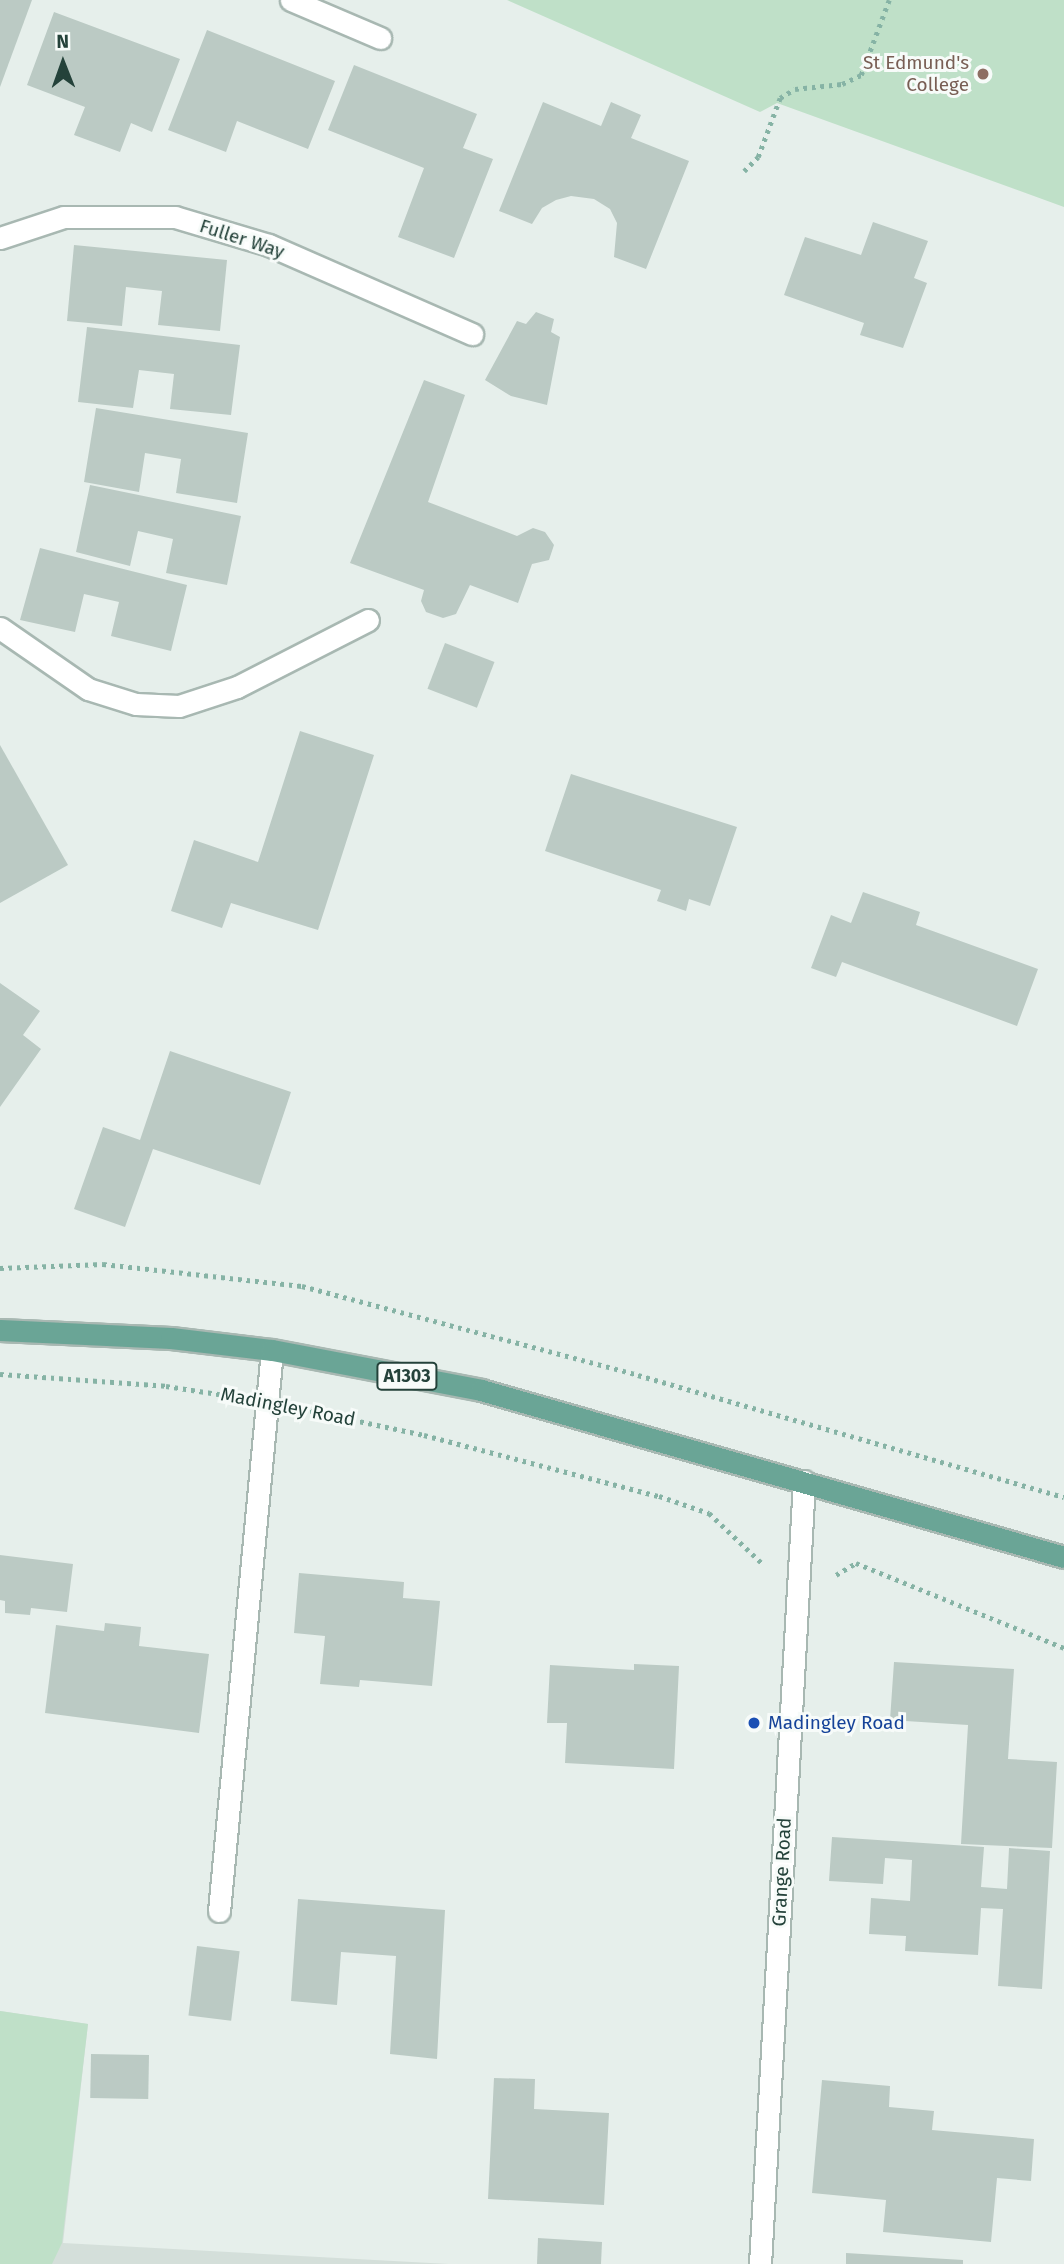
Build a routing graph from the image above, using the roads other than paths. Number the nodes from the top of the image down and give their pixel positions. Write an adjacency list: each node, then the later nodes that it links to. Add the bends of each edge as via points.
1 (292, 0): 2 (street)
2 (380, 38)
3 (0, 238): 4 (street, Fuller Way, via 64,217 175,217 269,245)
4 (472, 334)
5 (368, 620): 6 (street, via 237,687 179,706 136,704 88,689)
6 (0, 628)
7 (0, 1330): 8 (main road, A1303, via 171,1338)
8 (272, 1350): 9 (main road, A1303, via 481,1390); 11 (street)
9 (804, 1481): 10 (main road, A1303); 12 (street, Grange Road)
10 (1064, 1557)
11 (219, 1911)
12 (760, 2264)

